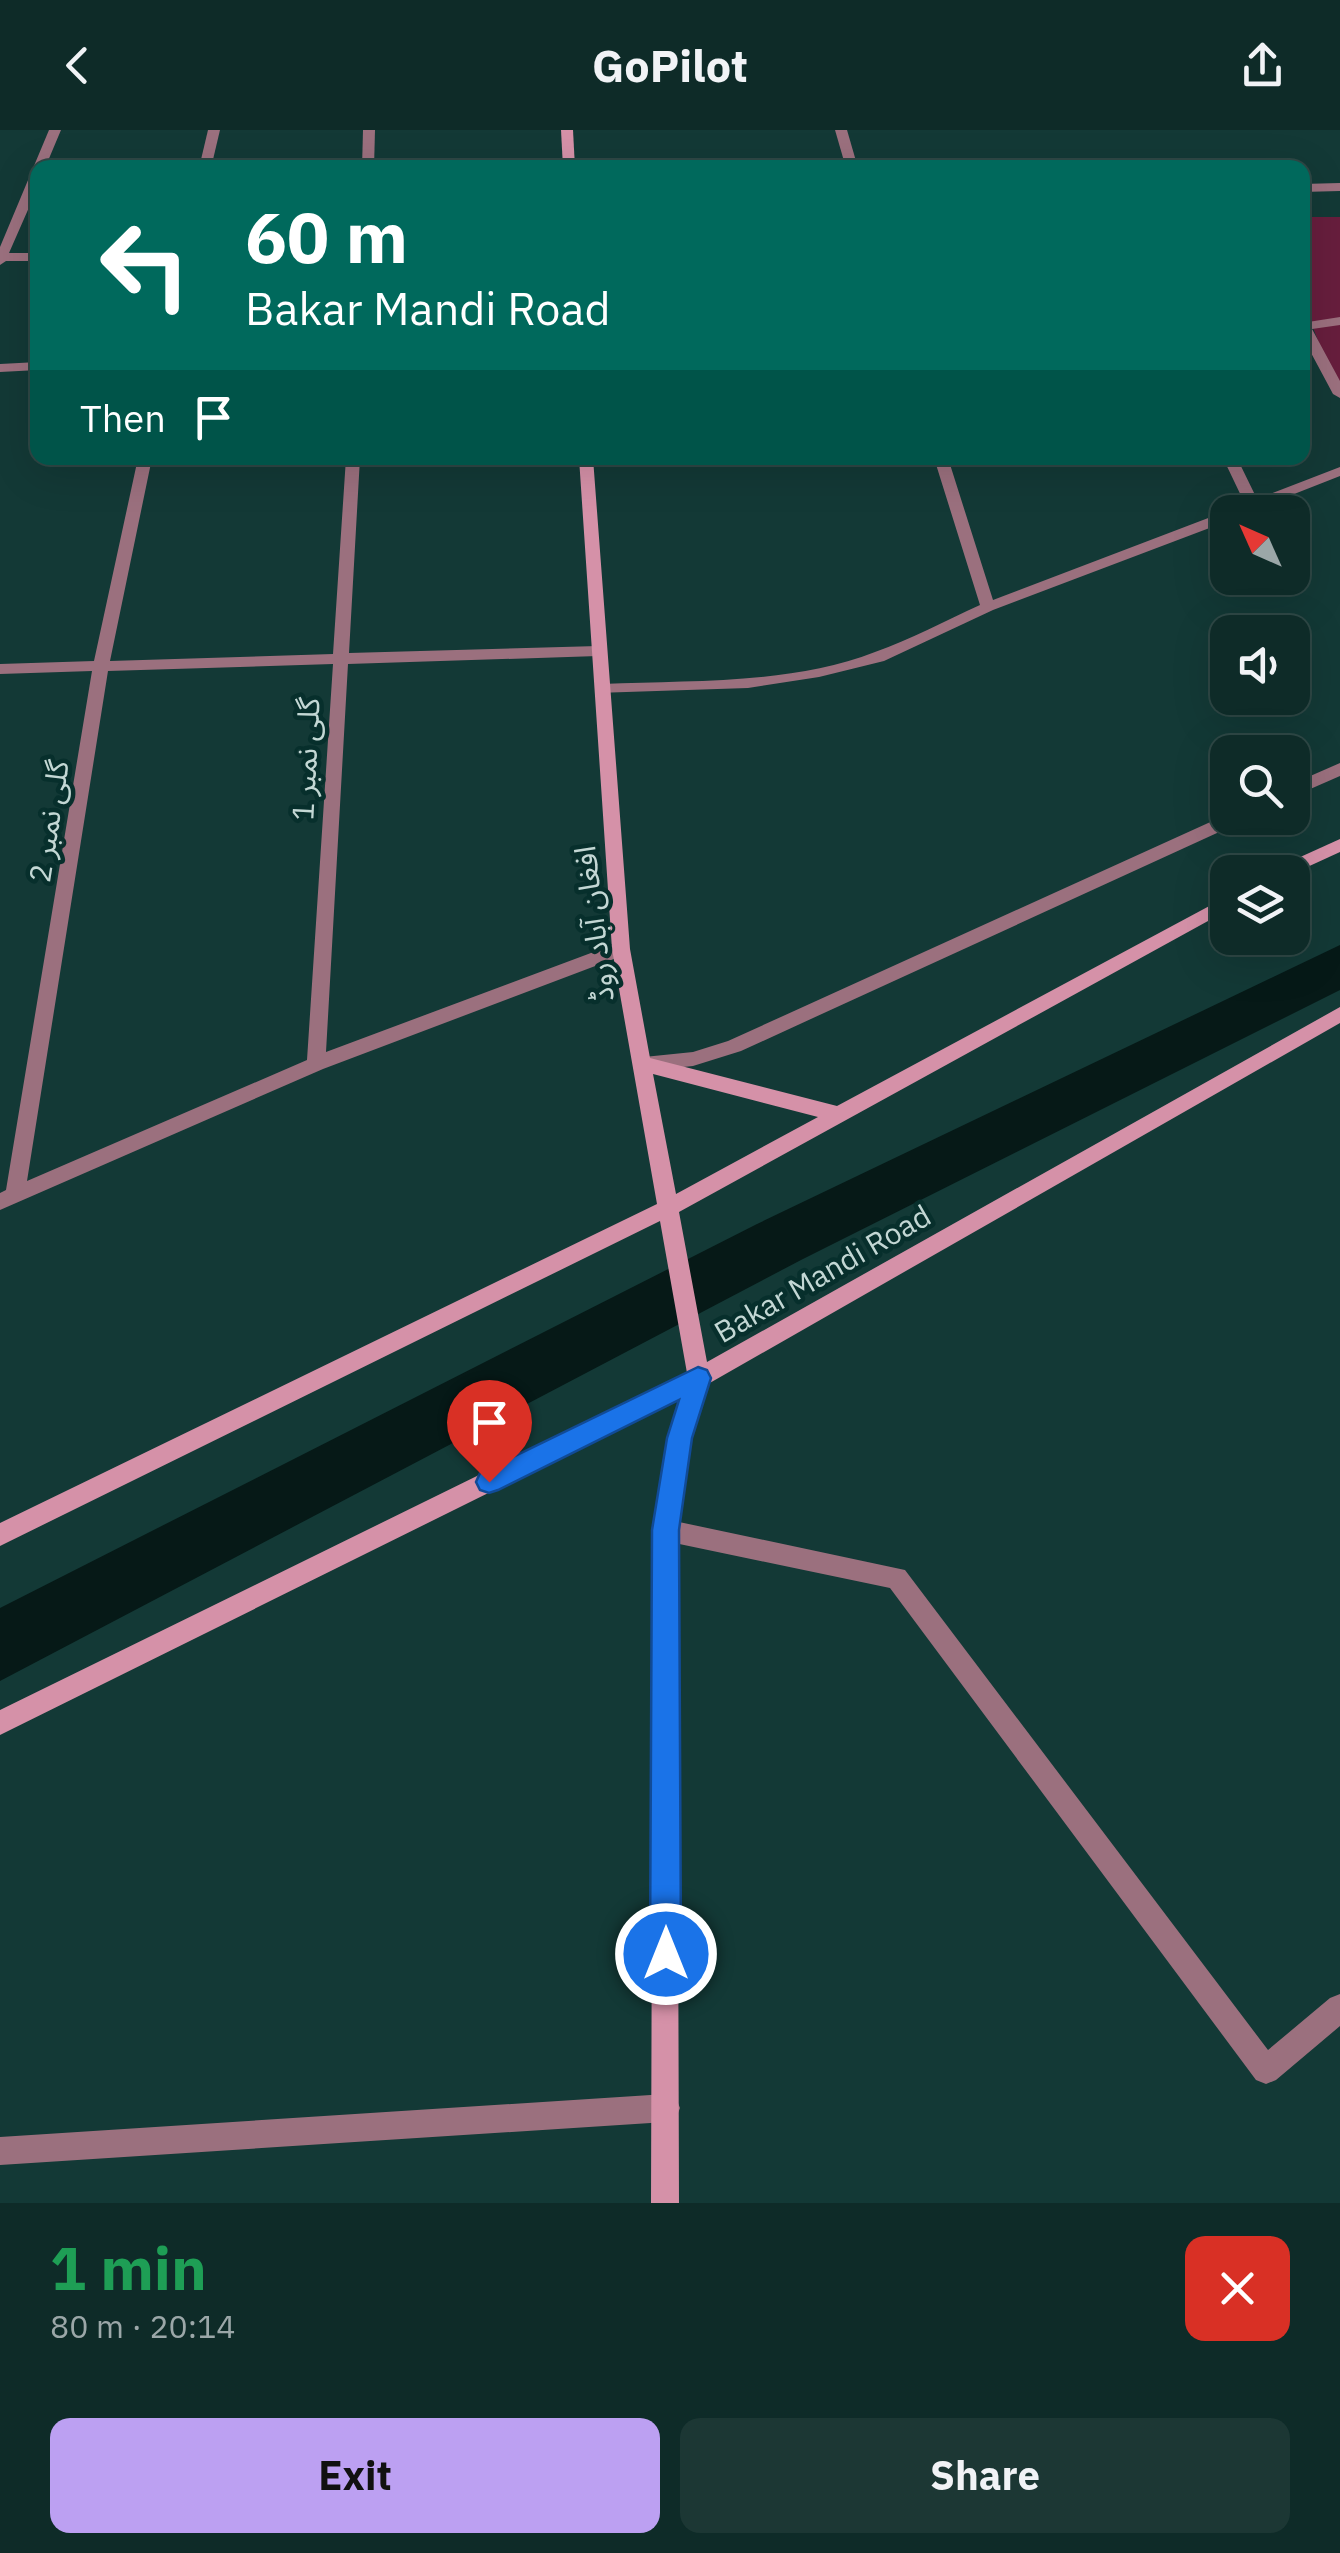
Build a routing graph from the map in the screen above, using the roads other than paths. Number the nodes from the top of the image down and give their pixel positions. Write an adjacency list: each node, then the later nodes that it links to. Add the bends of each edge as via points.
1 (55, 130): 6 (street)
2 (214, 130): 7 (street)
3 (369, 130): 8 (street)
4 (567, 130): 9 (main road)
5 (841, 130): 10 (street)
6 (42, 160)
7 (207, 160)
8 (368, 160)
9 (569, 160)
10 (850, 160)
11 (1340, 187): 12 (street)
12 (1310, 188)
13 (30, 189): 15 (street)
14 (30, 257): 15 (street)
15 (0, 258)
16 (1340, 321): 17 (street)
17 (1310, 324)
18 (1310, 338): 21 (street)
19 (30, 366): 20 (street)
20 (0, 368)
21 (1340, 394)
22 (143, 465): 34 (street, گلی نمبر 2)
23 (352, 465): 33 (street, گلی نمبر 1)
24 (586, 465): 32 (main road, افغان آباد روڈ)
25 (943, 465): 31 (street)
26 (1233, 465): 28 (street)
27 (1340, 471): 29 (street)
28 (1248, 495)
29 (1280, 495)
30 (1210, 523): 31 (street)
31 (988, 607): 36 (street, via 878,657 819,672 748,684)
32 (598, 651): 33 (street); 36 (main road, افغان آباد روڈ)
33 (338, 657): 34 (street); 45 (street, گلی نمبر 1)
34 (101, 665): 35 (street); 48 (street, گلی نمبر 2)
35 (0, 669)
36 (602, 689): 43 (main road, افغان آباد روڈ)
37 (1340, 770): 38 (street)
38 (1310, 783)
39 (1210, 829): 46 (street, via 734,1046)
40 (1340, 845): 41 (main road)
41 (1310, 859)
42 (1210, 912): 47 (main road)
43 (622, 949): 45 (street); 46 (main road, افغان آباد روڈ)
44 (1340, 1014): 50 (main road, Bakar Mandi Road)
45 (316, 1064): 48 (street)
46 (644, 1064): 47 (main road); 49 (main road, افغان آباد روڈ)
47 (838, 1114): 49 (main road)
48 (8, 1199)
49 (666, 1209): 50 (main road, افغان آباد روڈ); 52 (main road)
50 (698, 1378): 51 (main road, via 680,1438); 53 (main road, Bakar Mandi Road)
51 (666, 1530): 54 (street, via 897,1578 1266,2070); 55 (main road)
52 (0, 1535)
53 (0, 1722)
54 (1340, 2008)
55 (666, 2108): 56 (street); 57 (main road)
56 (0, 2150)
57 (666, 2203)

